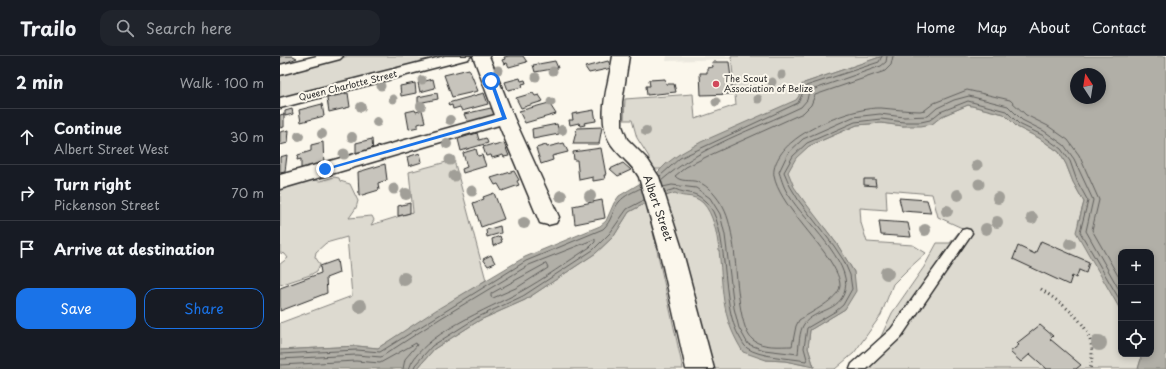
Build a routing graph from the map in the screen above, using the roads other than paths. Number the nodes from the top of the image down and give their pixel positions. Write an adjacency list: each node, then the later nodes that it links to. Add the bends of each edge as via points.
1 (335, 56): 5 (street)
2 (463, 56): 6 (street, Queen Charlotte Street)
3 (481, 56): 7 (street)
4 (621, 56): 11 (street, Albert Street, via 612,124 619,142 649,177 671,246)
5 (280, 70)
6 (280, 103)
7 (505, 118): 8 (street); 9 (street)
8 (280, 182)
9 (548, 217)
10 (966, 233): 12 (lane, via 896,333)
11 (700, 369)
12 (857, 369)

